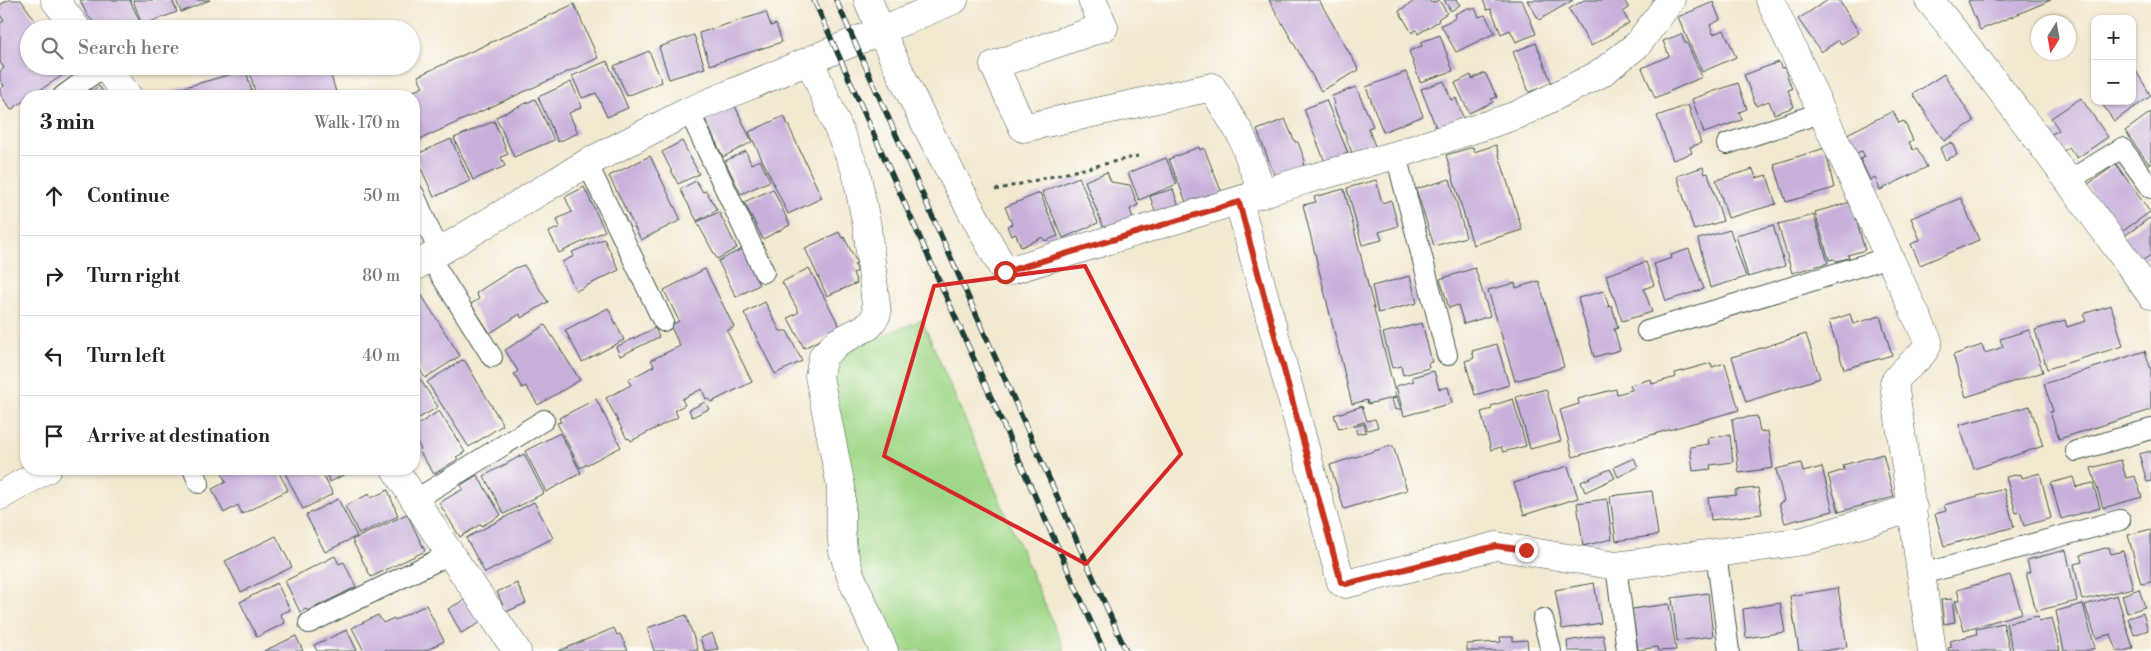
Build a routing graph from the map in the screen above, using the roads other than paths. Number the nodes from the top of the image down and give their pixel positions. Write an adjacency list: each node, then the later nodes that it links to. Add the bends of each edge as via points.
1 (55, 0): 8 (street)
2 (868, 0): 9 (street)
3 (954, 0): 9 (street)
4 (1092, 0): 22 (street, via 1104,28 994,65 1023,128 1212,87 1241,135)
5 (1671, 0): 18 (street, via 1637,45 1600,74 1517,115)
6 (1770, 0): 16 (street)
7 (1929, 0): 20 (street, via 1980,61)
8 (70, 20)
9 (880, 31): 10 (street); 22 (street, via 1005,272)
10 (810, 61): 15 (street); 48 (street, via 856,171 867,227 877,314 869,326 838,342 824,356 819,376 841,487 844,551 851,577)
11 (92, 75): 13 (lane)
12 (112, 75): 14 (street)
13 (71, 90)
14 (123, 90)
15 (689, 111): 19 (street); 26 (lane)
16 (1820, 113): 17 (lane); 24 (street)
17 (1726, 144)
18 (1396, 155): 22 (street); 30 (lane)
19 (587, 163): 25 (street); 28 (lane)
20 (2070, 180): 21 (lane, via 2122,148); 27 (street)
21 (2151, 188)
22 (1251, 198): 43 (street, via 1341,582 1346,584 1496,546)
23 (420, 222): 25 (lane)
24 (1890, 257): 29 (lane); 39 (street, via 1928,341 1927,348 1894,383)
25 (428, 259): 31 (lane)
26 (764, 272)
27 (2151, 295)
28 (664, 320)
29 (1647, 330)
30 (1447, 355)
31 (492, 357)
32 (544, 420): 38 (lane)
33 (2151, 429): 34 (lane)
34 (2076, 451)
35 (37, 475): 37 (street)
36 (399, 475): 38 (street)
37 (0, 496)
38 (415, 500): 41 (street)
39 (1913, 508): 42 (street, via 1804,541); 44 (street)
40 (2120, 520): 44 (lane)
41 (450, 554): 46 (lane); 47 (street)
42 (1716, 554): 43 (street); 51 (lane)
43 (1616, 566): 50 (lane)
44 (1922, 574): 52 (street)
45 (1543, 618): 49 (lane)
46 (309, 623)
47 (517, 651)
48 (884, 651)
49 (1551, 651)
50 (1627, 651)
51 (1729, 651)
52 (1932, 651)

